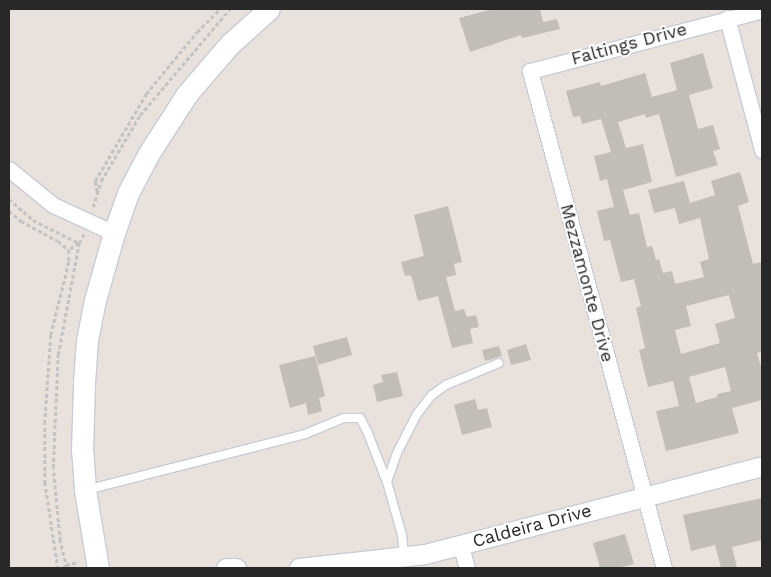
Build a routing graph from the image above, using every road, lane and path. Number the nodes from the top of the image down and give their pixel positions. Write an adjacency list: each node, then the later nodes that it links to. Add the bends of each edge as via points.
1 (220, 9): 9 (path, via 146,94 95,181)
2 (230, 9): 9 (path, via 140,115)
3 (269, 9): 13 (main road, via 230,44 187,94 149,153 128,193)
4 (762, 10): 5 (street, Faltings Drive)
5 (728, 18): 6 (street, Faltings Drive); 7 (street)
6 (530, 71): 21 (street, Mezzamonte Drive)
7 (762, 150)
8 (9, 169): 13 (street, via 53,205)
9 (97, 193): 11 (path)
10 (9, 198): 15 (path, via 33,220)
11 (94, 205)
12 (9, 211): 16 (path)
13 (114, 233): 20 (main road, via 87,340 82,451)
14 (84, 234): 15 (path)
15 (79, 243): 16 (path); 24 (path, via 58,355 54,459)
16 (68, 250): 25 (path, via 69,262 52,335 45,421 45,482)
17 (498, 363): 19 (lane, via 446,385 432,395 417,414 397,453)
18 (762, 466): 21 (street, Caldeira Drive)
19 (387, 482): 20 (lane, via 360,418 344,418 305,434); 23 (lane, via 402,536)
20 (85, 490): 26 (main road)
21 (645, 495): 22 (street, Caldeira Drive); 31 (street, Mezzamonte Drive)
22 (460, 546): 23 (street, Caldeira Drive); 30 (street)
23 (404, 557): 29 (street, Caldeira Drive)
24 (65, 567)
25 (58, 568)
26 (98, 568)
27 (226, 568): 28 (street)
28 (236, 568)
29 (299, 568)
30 (466, 568)
31 (664, 568)

